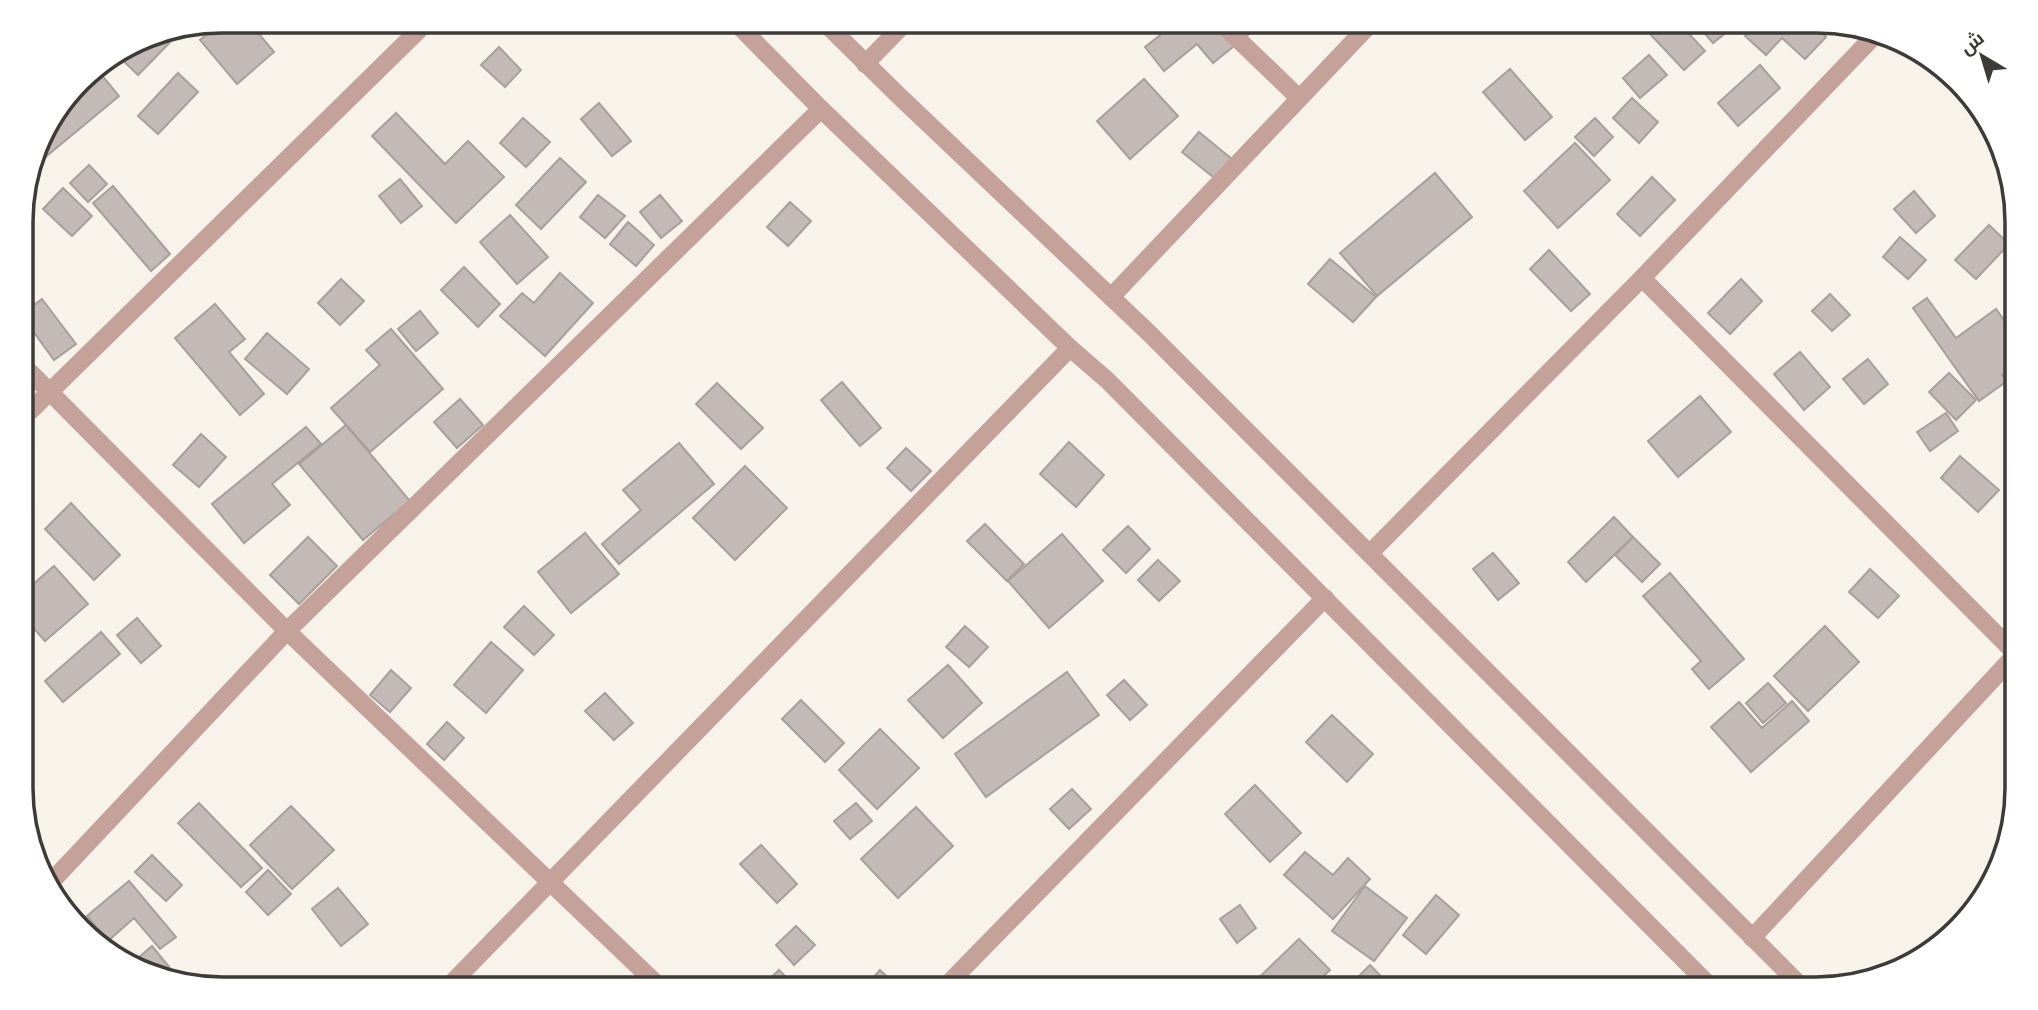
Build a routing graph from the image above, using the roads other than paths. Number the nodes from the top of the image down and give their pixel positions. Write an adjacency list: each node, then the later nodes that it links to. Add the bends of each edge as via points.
1 (1233, 33): 9 (street)
2 (1361, 33): 9 (street)
3 (415, 34): 15 (street)
4 (747, 34): 10 (street)
5 (835, 34): 8 (street)
6 (895, 34): 8 (street)
7 (1869, 41): 11 (street)
8 (865, 64): 12 (street)
9 (1299, 99): 12 (street)
10 (821, 109): 13 (street); 19 (street)
11 (1642, 278): 17 (street); 20 (street)
12 (1111, 297): 17 (street)
13 (1070, 348): 18 (street); 23 (street)
14 (34, 375): 15 (street)
15 (49, 391): 16 (street); 19 (street)
16 (34, 407)
17 (1370, 553): 24 (street)
18 (1325, 598): 25 (street); 29 (street)
19 (287, 631): 22 (street); 23 (street)
20 (2005, 643)
21 (2005, 666): 24 (street)
22 (56, 876)
23 (550, 883): 27 (street); 28 (street)
24 (1752, 938): 26 (street)
25 (1696, 976)
26 (1791, 976)
27 (458, 977)
28 (649, 977)
29 (955, 977)

